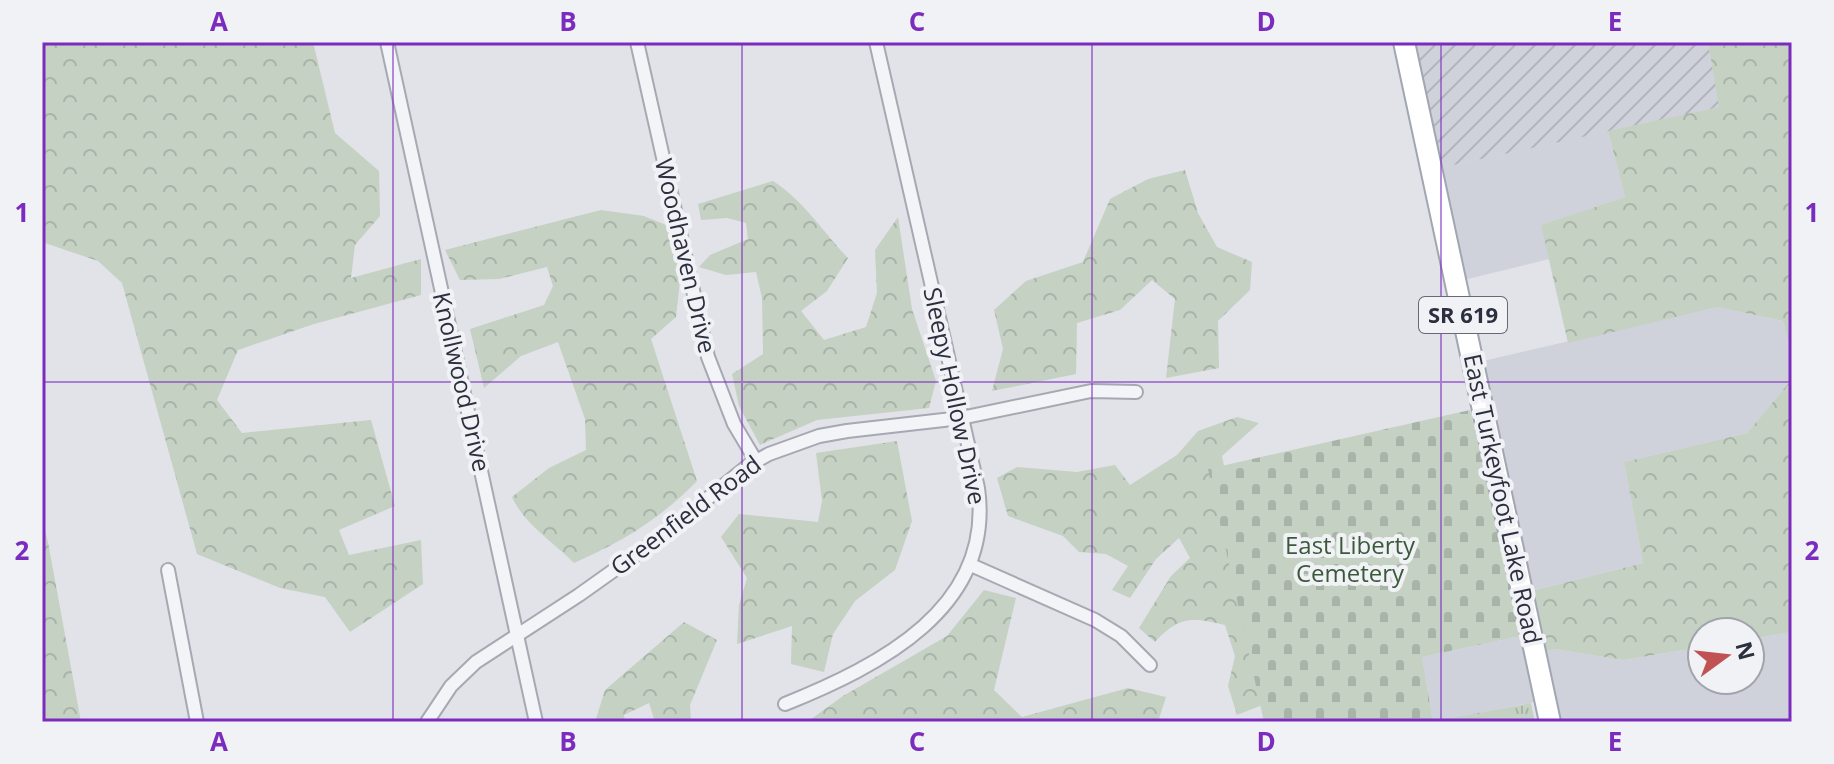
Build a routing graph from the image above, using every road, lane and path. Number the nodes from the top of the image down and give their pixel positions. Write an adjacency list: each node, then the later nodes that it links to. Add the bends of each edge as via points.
1 (387, 42): 10 (street, Knollwood Drive)
2 (637, 42): 7 (street, Woodhaven Drive, via 708,357 734,424)
3 (876, 42): 6 (street, Sleepy Hollow Drive)
4 (1404, 42): 16 (main road, East Turkeyfoot Lake Road / SR 619)
5 (1136, 392): 6 (street, Greenfield Road, via 1091,391)
6 (961, 418): 7 (street, Greenfield Road, via 819,436); 8 (street, Sleepy Hollow Drive, via 979,495)
7 (756, 461): 10 (street, Greenfield Road, via 655,541)
8 (971, 565): 11 (street, via 1104,625); 12 (street, Sleepy Hollow Drive, via 950,601 901,643 842,679)
9 (168, 570): 13 (street, via 172,627)
10 (517, 636): 14 (street, Greenfield Road, via 464,672); 15 (street, Knollwood Drive)
11 (1150, 665)
12 (785, 704)
13 (197, 722)
14 (427, 722)
15 (536, 722)
16 (1550, 722)

